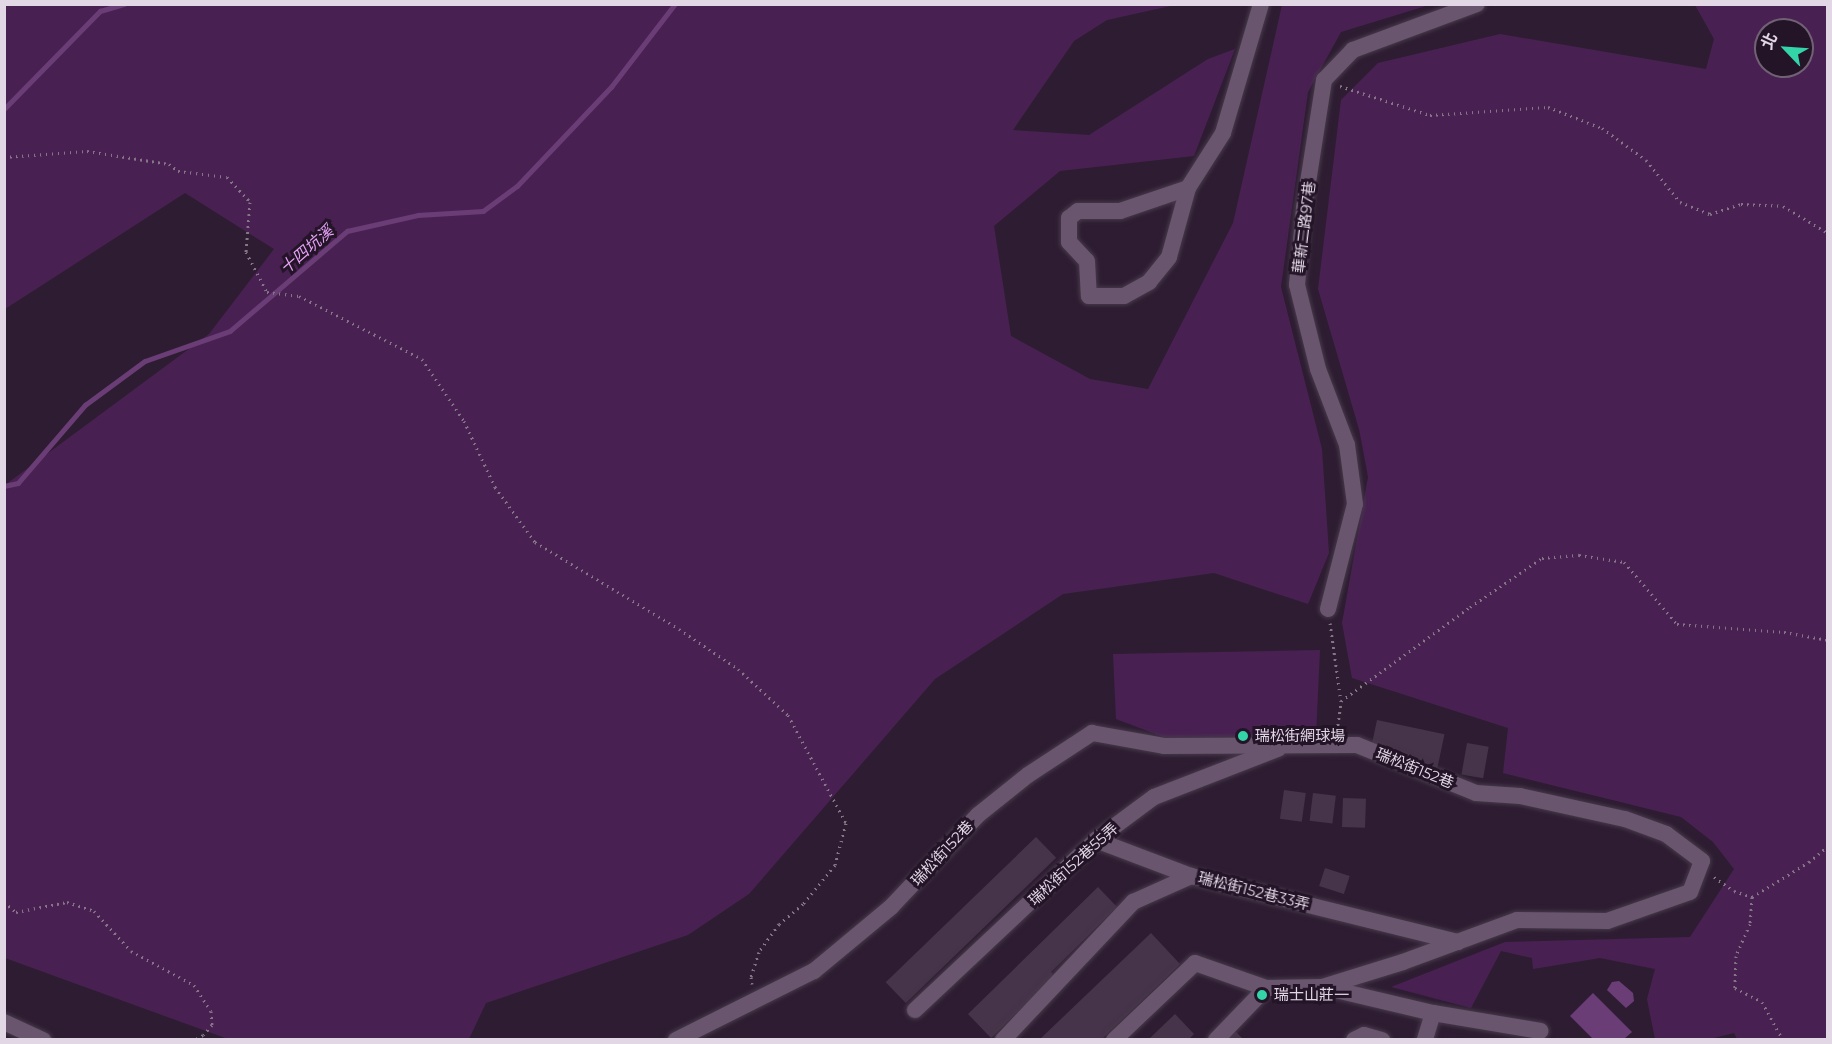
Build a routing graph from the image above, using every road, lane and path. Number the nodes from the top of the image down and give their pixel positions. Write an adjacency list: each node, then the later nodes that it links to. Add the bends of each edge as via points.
1 (1262, 4): 5 (street, via 1223,133)
2 (1477, 4): 3 (street, via 1353,50)
3 (1324, 80): 6 (path, via 1430,115 1548,107 1602,128 1646,160 1680,202 1710,214 1741,204 1784,206); 7 (street, 華新二路97巷, via 1304,208 1297,285 1318,369 1347,445 1355,504)
4 (4, 157): 21 (path, via 87,151 169,164 178,171 227,177 250,202 246,252 267,292 299,297 422,359 464,421 495,487 535,542 738,669 788,715 846,823 835,865 803,904 779,924 759,952 752,977)
5 (1188, 188): 5 (street, via 1169,257 1149,282 1124,296 1089,296 1087,261 1069,242 1069,218 1078,211 1120,212)
6 (1827, 233)
7 (1328, 609): 9 (path)
8 (1827, 640): 9 (path, via 1784,632 1677,624 1624,562 1579,555 1542,558)
9 (1341, 701): 11 (path)
10 (1290, 744): 11 (street, 瑞松街152巷); 12 (street, 瑞松街152巷55弄, via 1154,797); 21 (street, 瑞松街152巷, via 1164,746 1092,733 1028,775 978,815 891,907 814,971)
11 (1335, 745): 14 (street, 瑞松街152巷, via 1357,745 1476,793 1520,796 1625,819 1666,834 1702,861)
12 (1096, 840): 15 (street); 22 (street, 瑞松街152巷55弄)
13 (1827, 846): 16 (path, via 1809,862)
14 (1698, 870): 16 (path); 18 (street, via 1690,892 1607,921 1517,920)
15 (1191, 876): 18 (street, 瑞松街152巷33弄); 29 (street, 瑞松街152巷33弄, via 1133,902)
16 (1752, 897): 35 (path, via 1750,924 1736,956 1735,988 1762,1002)
17 (4, 902): 27 (path, via 16,912 67,902 94,911 131,951 194,986 211,1011 212,1025)
18 (1458, 942): 19 (street)
19 (1322, 987): 20 (street); 23 (street)
20 (1266, 988): 30 (street, via 1194,963); 31 (street)
21 (754, 1001): 28 (street, 瑞松街152巷)
22 (915, 1010)
23 (1433, 1013): 25 (street); 34 (street)
24 (4, 1022): 26 (street)
25 (1541, 1031)
26 (43, 1040)
27 (194, 1040)
28 (676, 1040)
29 (1003, 1040)
30 (1114, 1040)
31 (1215, 1040)
32 (1354, 1040): 33 (street, via 1364,1035)
33 (1383, 1040)
34 (1425, 1040)
35 (1784, 1040)

